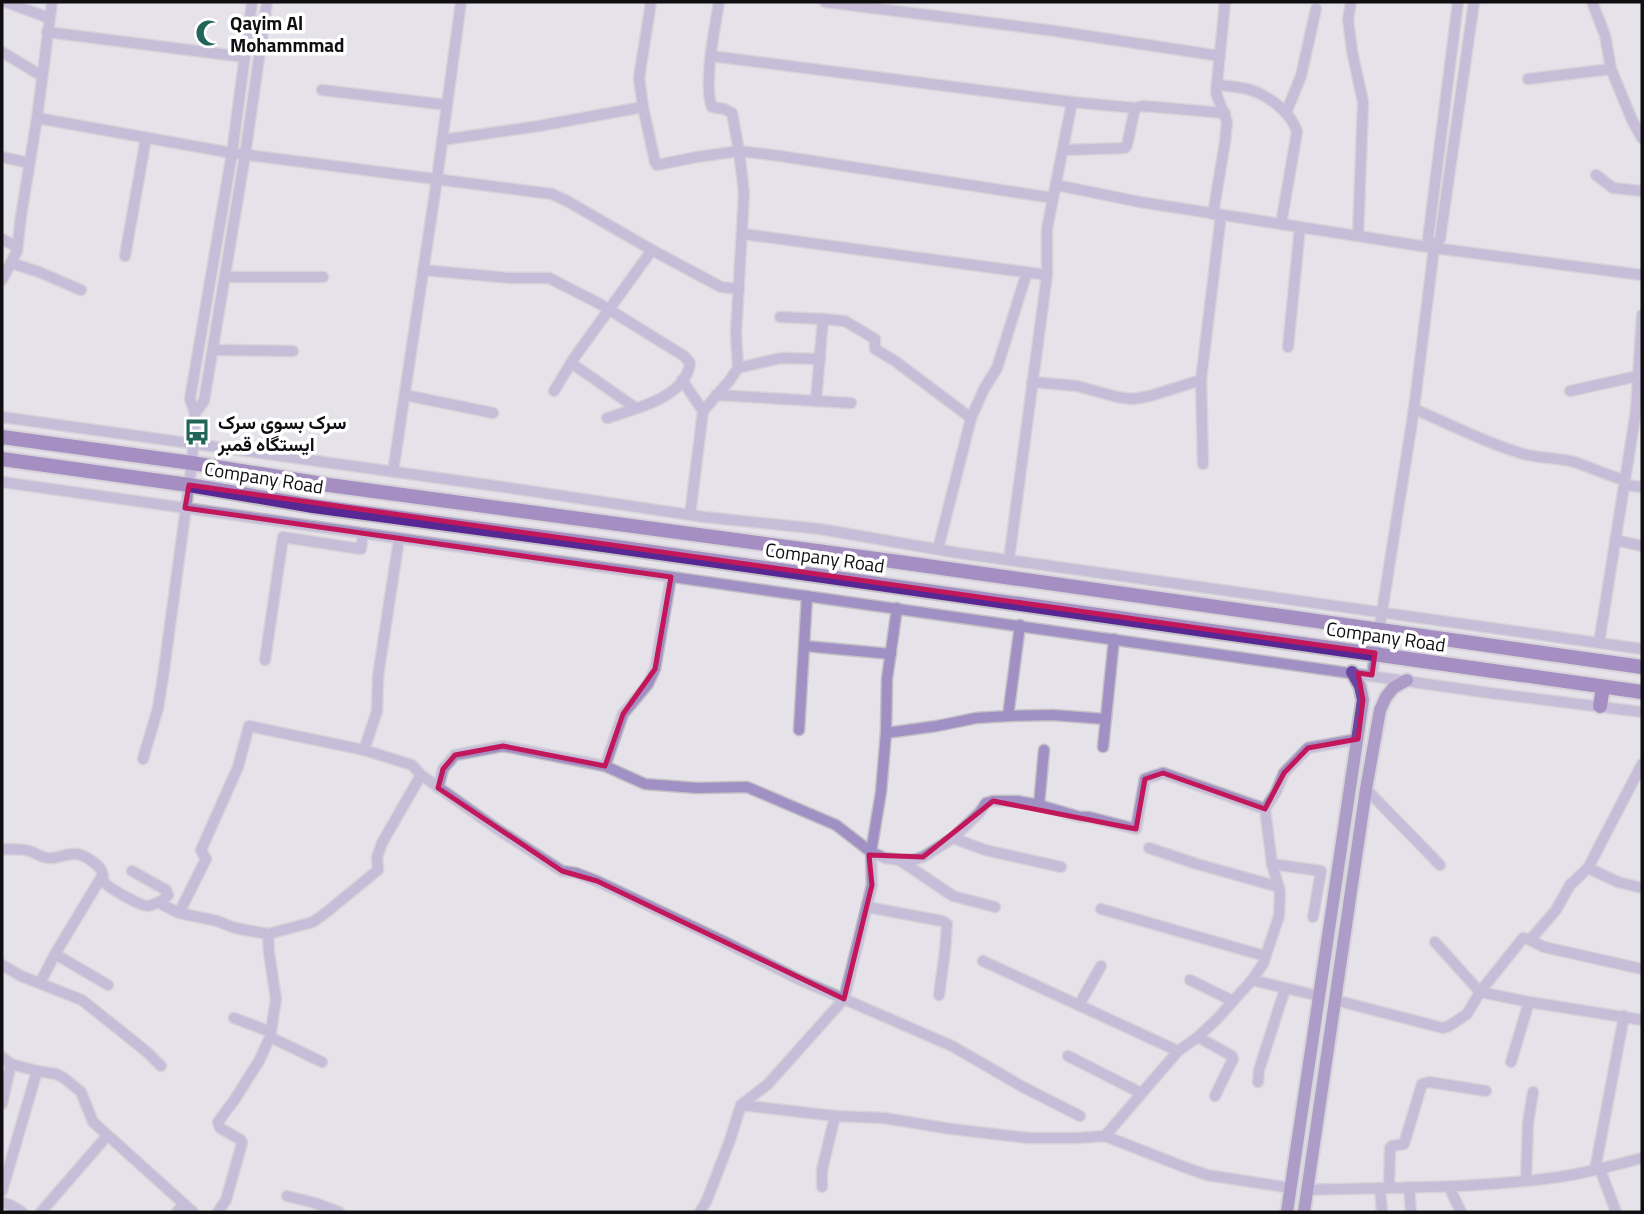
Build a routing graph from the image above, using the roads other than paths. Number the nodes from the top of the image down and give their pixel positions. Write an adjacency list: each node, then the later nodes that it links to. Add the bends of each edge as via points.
1 (6, 2): 15 (street)
2 (52, 2): 15 (street)
3 (252, 2): 20 (street)
4 (267, 2): 39 (street)
5 (461, 2): 27 (street)
6 (651, 2): 28 (street, via 639,78)
7 (719, 2): 18 (street)
8 (825, 2): 19 (street)
9 (1225, 2): 19 (street)
10 (1351, 2): 51 (street, via 1349,29 1363,102)
11 (1458, 2): 54 (street, via 1428,239)
12 (1474, 2): 54 (street, via 1440,239)
13 (1592, 2): 21 (street, via 1605,35)
14 (1316, 9): 31 (street, via 1301,76)
15 (49, 18): 16 (street)
16 (47, 32): 20 (street); 22 (street)
17 (2, 52): 22 (street)
18 (711, 56): 26 (street); 37 (street, via 709,99 712,107 732,113)
19 (1220, 56): 24 (street)
20 (244, 57): 38 (street)
21 (1611, 69): 23 (street); 34 (street)
22 (42, 76): 32 (street)
23 (1528, 79)
24 (1217, 85): 30 (street); 31 (street, via 1250,90)
25 (323, 90): 27 (street)
26 (1072, 102): 29 (street); 36 (street)
27 (447, 105): 35 (street)
28 (643, 107): 35 (street); 37 (street, via 657,165)
29 (1135, 108): 30 (street); 36 (street, via 1125,148)
30 (1225, 113): 47 (street)
31 (1286, 113): 48 (street, via 1297,132)
32 (37, 118): 33 (street); 41 (street)
33 (146, 138): 38 (street); 56 (street)
34 (1642, 138)
35 (442, 140): 43 (street)
36 (1063, 150): 44 (street)
37 (739, 152): 46 (street); 50 (street)
38 (232, 153): 39 (street); 91 (street, via 190,399)
39 (245, 155): 43 (street); 62 (street)
40 (2, 157): 41 (street)
41 (29, 163): 53 (street)
42 (1596, 175): 45 (street, via 1614,188)
43 (437, 179): 55 (street, via 552,194); 58 (street)
44 (1056, 185): 46 (street); 47 (street)
45 (1642, 191)
46 (1054, 198): 60 (street, via 1047,229)
47 (1217, 214): 48 (street); 79 (street)
48 (1281, 224): 49 (street)
49 (1300, 227): 51 (street); 71 (street)
50 (743, 234): 59 (street); 66 (street)
51 (1357, 236): 54 (street)
52 (2, 239): 53 (street)
53 (17, 247): 57 (street)
54 (1434, 248): 61 (street); 88 (street)
55 (652, 250): 66 (street, via 721,287); 67 (street)
56 (125, 256)
57 (11, 263): 64 (street); 65 (street)
58 (423, 270): 67 (street, via 549,278); 83 (street)
59 (1027, 272): 60 (street); 95 (street, via 997,368)
60 (1047, 275): 80 (street)
61 (1642, 275)
62 (225, 277): 63 (street); 72 (street)
63 (323, 277)
64 (2, 280)
65 (81, 289)
66 (738, 289): 76 (street)
67 (610, 310): 75 (street); 78 (street, via 684,356 690,370)
68 (1642, 315): 77 (street)
69 (780, 317): 70 (street)
70 (823, 318): 74 (street); 95 (street, via 845,321 875,339 876,349)
71 (1288, 347)
72 (213, 350): 73 (street); 91 (street, via 204,401)
73 (293, 351)
74 (820, 359): 76 (street, via 781,358); 85 (street)
75 (571, 363): 81 (street); 87 (street)
76 (738, 368): 84 (street)
77 (1638, 376): 82 (street); 90 (street)
78 (682, 380): 87 (street, via 661,400); 89 (street)
79 (1201, 380): 80 (street, via 1133,399); 100 (street)
80 (1032, 382): 113 (street)
81 (554, 391)
82 (1570, 391)
83 (404, 395): 92 (street); 101 (street)
84 (716, 395): 85 (street); 89 (street)
85 (816, 401): 86 (street)
86 (851, 403)
87 (636, 408): 94 (street)
88 (1414, 409): 103 (street, via 1519,453 1577,463); 117 (street)
89 (702, 411): 107 (street)
90 (1639, 411): 103 (street)
91 (195, 413): 97 (street)
92 (493, 413)
93 (2, 417): 97 (street)
94 (607, 418)
95 (971, 418): 112 (street)
96 (2, 437): 99 (highway, Company Road)
97 (193, 444): 99 (street); 101 (street)
98 (2, 459): 104 (highway, Company Road)
99 (192, 463): 104 (street); 119 (highway, Company Road)
100 (1203, 464)
101 (393, 472): 107 (street)
102 (2, 482): 106 (street)
103 (1625, 482): 105 (street); 110 (street)
104 (189, 485): 106 (street); 124 (highway, Company Road)
105 (1642, 487)
106 (185, 508): 108 (street); 143 (street, via 158,708)
107 (690, 515): 112 (street)
108 (363, 534): 109 (street); 126 (street, via 361,549 283,537)
109 (399, 539): 114 (street); 141 (street, via 377,711)
110 (1615, 540): 111 (street); 121 (street)
111 (1642, 546)
112 (938, 549): 113 (street)
113 (1009, 559): 117 (street)
114 (671, 577): 115 (street); 145 (street, via 655,669 623,714)
115 (807, 596): 116 (street); 122 (street)
116 (897, 608): 118 (street); 125 (street)
117 (1382, 611): 119 (street); 121 (street)
118 (1020, 625): 120 (street); 135 (street)
119 (1379, 629): 124 (street); 127 (highway, Company Road)
120 (1114, 639): 128 (street); 136 (street)
121 (1599, 643): 123 (street)
122 (805, 646): 125 (street); 137 (street)
123 (1642, 649)
124 (1375, 653): 129 (street); 131 (highway, Company Road)
125 (891, 654): 138 (street)
126 (265, 660)
127 (1642, 667)
128 (1352, 672): 129 (street); 139 (main road, via 1363,700)
129 (1372, 675): 130 (street)
130 (1407, 680): 133 (street); 148 (main road, via 1393,688 1380,710)
131 (1603, 687): 132 (highway, Company Road); 133 (highway)
132 (1642, 692)
133 (1600, 706): 134 (street)
134 (1642, 712)
135 (1008, 716): 136 (street); 138 (street)
136 (1105, 719): 140 (street)
137 (799, 730)
138 (886, 733): 154 (street)
139 (1358, 739): 150 (street, via 1308,748 1284,773); 186 (main road)
140 (1102, 747)
141 (364, 750): 146 (street, via 412,765); 168 (street, via 248,726 238,767 201,850 206,859)
142 (1044, 750): 149 (street)
143 (143, 760)
144 (1642, 764): 159 (street)
145 (605, 766): 147 (street, via 503,746 455,755 443,769); 154 (street, via 652,785 747,787 836,825)
146 (421, 775): 147 (street); 170 (street, via 382,843 378,870 313,922)
147 (438, 788): 187 (street, via 562,871 597,881)
148 (1366, 789): 157 (street); 188 (main road)
149 (1039, 805): 150 (street, via 1136,829 1144,779 1163,774); 151 (street, via 993,800)
150 (1265, 809): 156 (street)
151 (953, 838): 155 (street, via 923,858); 158 (street)
152 (1150, 848): 162 (street)
153 (2, 849): 161 (street, via 26,849 46,858 80,855 95,863)
154 (871, 852): 155 (street); 165 (street)
155 (900, 860): 166 (street, via 953,896)
156 (1272, 864): 162 (street); 169 (street, via 1321,872)
157 (1440, 865)
158 (1061, 867)
159 (1588, 868): 163 (street); 171 (street)
160 (132, 871): 164 (street, via 166,890)
161 (102, 877): 164 (street, via 109,887 141,905); 173 (street)
162 (1279, 887): 174 (street, via 1279,916)
163 (1642, 888)
164 (163, 900): 168 (street, via 163,905)
165 (867, 907): 185 (street, via 947,924); 187 (street)
166 (995, 907)
167 (1101, 909): 174 (street)
168 (179, 914): 170 (street)
169 (1313, 917)
170 (268, 934): 195 (street, via 276,999)
171 (1530, 940): 178 (street); 184 (street, via 1522,938)
172 (1435, 942): 184 (street)
173 (55, 954): 181 (street); 182 (street)
174 (1265, 956): 180 (street)
175 (984, 961): 191 (street)
176 (2, 965): 181 (street)
177 (1101, 966): 191 (street)
178 (1642, 969)
179 (1190, 980): 189 (street)
180 (1252, 980): 183 (street); 189 (street)
181 (40, 983): 203 (street, via 82,1000)
182 (108, 985)
183 (1285, 989): 186 (street); 205 (street)
184 (1480, 992): 188 (street, via 1467,1014 1443,1028); 190 (street)
185 (939, 995)
186 (1319, 996): 222 (main road)
187 (844, 999): 211 (street, via 768,1084); 213 (street, via 952,1046)
188 (1335, 1000): 224 (main road)
189 (1233, 1001): 196 (street)
190 (1529, 1003): 192 (street); 201 (street)
191 (1079, 1005): 197 (street)
192 (1624, 1016): 194 (street); 217 (street)
193 (234, 1018): 195 (street)
194 (1642, 1020)
195 (270, 1034): 200 (street); 232 (street, via 260,1061 218,1122 242,1143 226,1200)
196 (1198, 1037): 197 (street); 209 (street, via 1233,1059)
197 (1178, 1051): 208 (street)
198 (1068, 1056): 208 (street)
199 (2, 1057): 202 (street)
200 (323, 1062)
201 (1511, 1062)
202 (11, 1064): 204 (street); 210 (street)
203 (161, 1066)
204 (37, 1071): 214 (street, via 56,1074 81,1093 93,1122); 225 (street)
205 (1258, 1082)
206 (1486, 1091): 223 (street, via 1422,1084 1404,1144 1390,1148)
207 (1534, 1092): 218 (street)
208 (1141, 1093): 215 (street)
209 (1215, 1096)
210 (2, 1104)
211 (741, 1105): 212 (street); 234 (street)
212 (835, 1116): 215 (street, via 884,1118 1029,1138); 219 (street)
213 (1080, 1116)
214 (107, 1136): 228 (street); 230 (street)
215 (1105, 1136): 222 (street, via 1207,1175)
216 (1642, 1158): 217 (street)
217 (1597, 1169): 218 (street); 240 (street)
218 (1526, 1181): 221 (street)
219 (822, 1187)
220 (1409, 1187): 221 (street); 223 (street); 238 (street)
221 (1449, 1187): 239 (street)
222 (1291, 1188): 235 (main road)
223 (1385, 1188): 224 (street); 237 (street)
224 (1308, 1190): 236 (main road)
225 (2, 1191)
226 (287, 1196): 233 (street)
227 (2, 1202): 229 (street)
228 (181, 1208): 231 (street)
229 (22, 1212)
230 (41, 1212)
231 (193, 1212)
232 (218, 1212)
233 (339, 1212)
234 (700, 1212)
235 (1287, 1212)
236 (1304, 1212)
237 (1381, 1212)
238 (1411, 1212)
239 (1461, 1212)
240 (1616, 1212)

